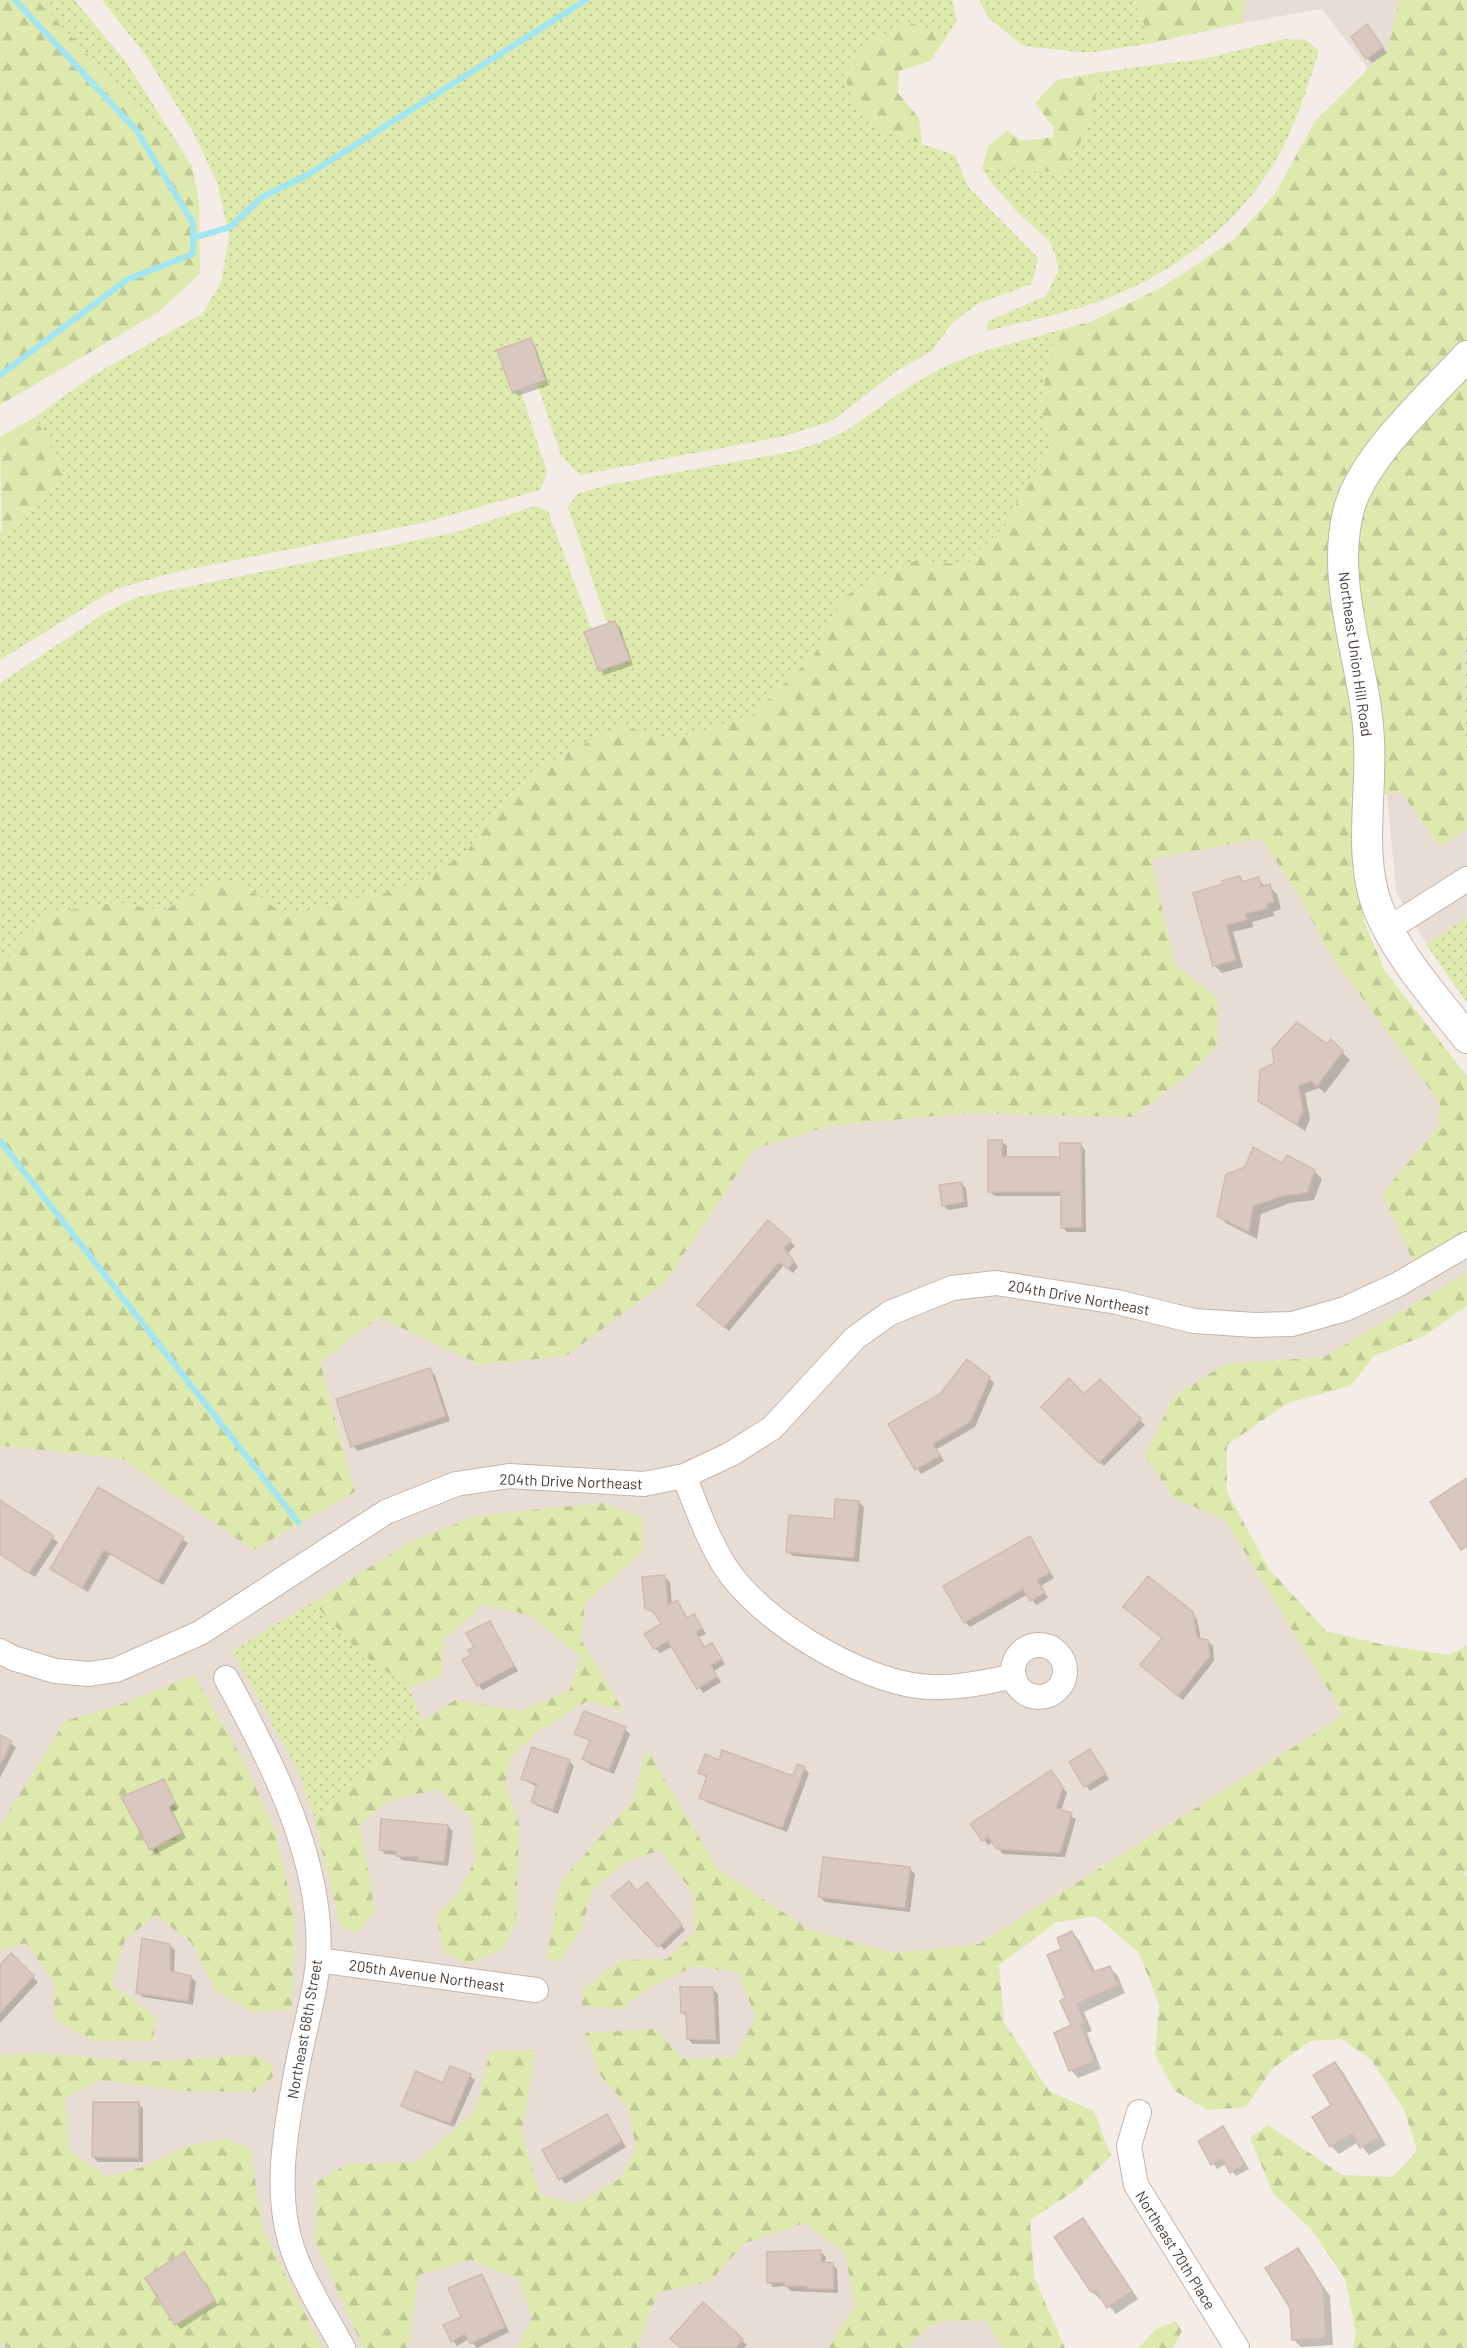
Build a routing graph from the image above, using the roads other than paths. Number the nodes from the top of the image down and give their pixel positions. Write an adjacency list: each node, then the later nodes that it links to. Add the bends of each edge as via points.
1 (1467, 356): 3 (street, Northeast Union Hill Road, via 1360,479 1347,513 1342,573 1365,693 1369,742 1368,857 1377,905)
2 (1467, 879): 3 (street)
3 (1388, 929): 4 (street, Northeast Union Hill Road)
4 (1467, 1038)
5 (1467, 1244): 6 (street, 204th Drive Northeast, via 1346,1309 1292,1324 1194,1321 1117,1302 996,1283 952,1288 881,1319 855,1338 772,1428 731,1454)
6 (684, 1476): 7 (street, 204th Drive Northeast, via 644,1484 508,1476 456,1484 386,1512 200,1633 116,1670 89,1674 55,1671); 8 (street, via 727,1570 764,1609 820,1650 879,1676 918,1686 966,1686)
7 (0, 1651)
8 (1014, 1676)
9 (226, 1678): 10 (street, Northeast 68th Street, via 276,1773 295,1822 314,1898)
10 (318, 1960): 11 (street, 205th Avenue Northeast); 13 (street, Northeast 68th Street, via 289,2108 284,2216 306,2281)
11 (536, 1990)
12 (1139, 2112): 14 (street, Northeast 70th Place, via 1129,2146 1136,2185)
13 (344, 2348)
14 (1237, 2348)

